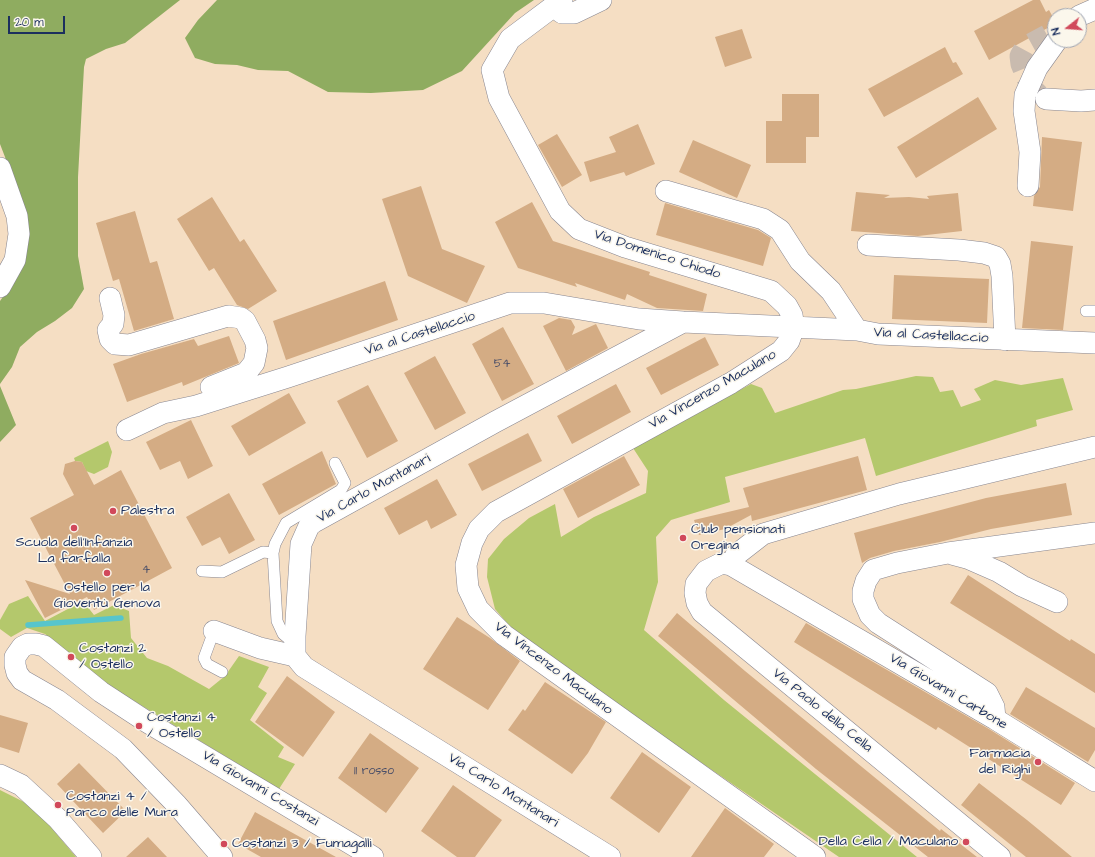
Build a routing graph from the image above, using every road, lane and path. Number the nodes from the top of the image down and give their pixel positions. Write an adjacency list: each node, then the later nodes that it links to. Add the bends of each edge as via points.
1 (601, 0): 2 (street, Via Domenico Chiodo, via 574,13 562,13)
2 (558, 3): 13 (street, Via Domenico Chiodo, via 510,39 492,70 499,98 560,211 579,229 624,247 771,291 787,306)
3 (1047, 47): 7 (street, via 1025,95 1024,111 1030,152)
4 (1046, 99): 5 (street, via 1081,102)
5 (1095, 100)
6 (0, 168): 10 (street, via 17,216 19,234 14,260)
7 (1028, 186)
8 (666, 192): 14 (street, Via al Castellaccio, via 763,219 780,230 800,261 830,291)
9 (868, 245): 15 (street, Via al Castellaccio, via 959,250 996,257 1002,276)
10 (0, 287)
11 (110, 298): 17 (street, Via al Castellaccio, via 114,315 113,324 108,330 110,339 115,344 129,345 228,316 241,318 250,329 257,348 256,357 246,374 165,404)
12 (683, 322): 13 (street); 17 (street, Via al Castellaccio, via 639,319 544,303 510,303 288,377 196,406); 28 (street, Via Carlo Montanari, via 314,522 305,532 301,544)
13 (794, 327): 14 (street, Via al Castellaccio); 37 (street, Via Vincenzo Maculano, via 789,341 781,351 731,383 496,512 479,529 472,543 466,576 474,603 504,635)
14 (857, 330): 15 (street, Via al Castellaccio, via 878,334)
15 (1005, 340): 16 (street, Via al Castellaccio)
16 (1095, 343)
17 (162, 413): 18 (street, Via al Castellaccio)
18 (127, 430)
19 (1095, 447): 24 (street, via 899,494 763,534 736,556)
20 (335, 464): 22 (lane, via 345,483 341,490 286,523)
21 (1095, 533): 23 (street)
22 (273, 553): 25 (lane, via 263,552 222,572); 28 (lane, via 277,621)
23 (948, 553): 26 (street, via 999,572); 30 (street, via 873,570 866,581 863,599 868,612 878,623 987,693 994,707)
24 (731, 565): 30 (street, Via Giovanni Carbone); 38 (street, Via Paolo della Cella, via 715,565 706,571 696,584 697,603 702,612)
25 (202, 571)
26 (1057, 602)
27 (214, 631): 28 (street, via 260,648); 29 (lane, via 204,658 207,664)
28 (295, 649): 36 (street, Via Carlo Montanari, via 308,671)
29 (222, 672)
30 (995, 719): 32 (street, Via Giovanni Carbone)
31 (0, 775): 33 (street, via 21,785 58,819)
32 (1095, 781)
33 (92, 857)
34 (222, 857): 35 (street, Via Giovanni Costanzi, via 177,805 123,750 57,700 22,680 17,673 15,657 22,647 28,644 44,646 101,692 147,722)
35 (374, 857)
36 (610, 857)
37 (815, 857)
38 (1000, 857)

